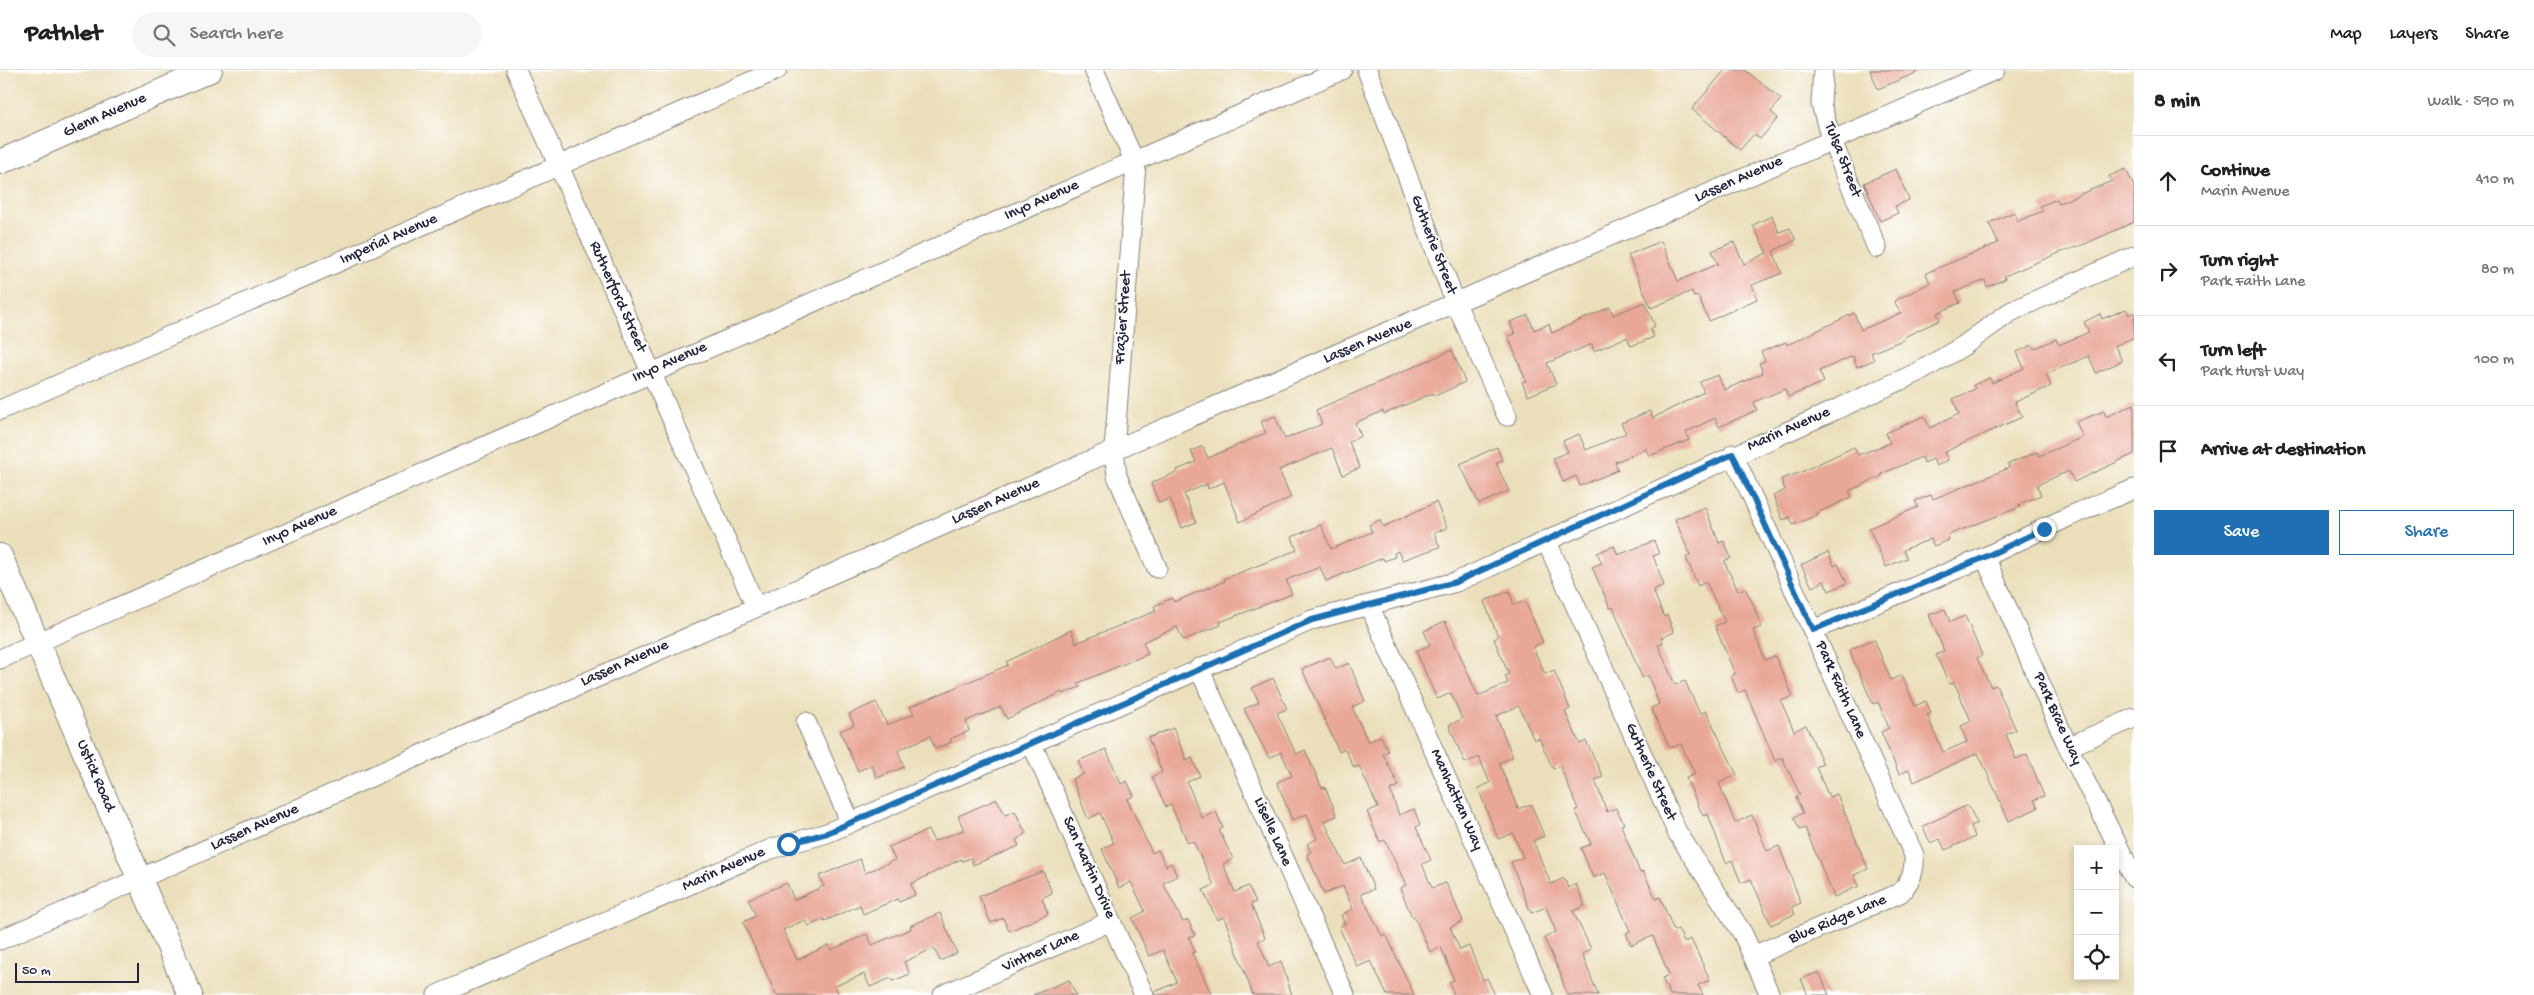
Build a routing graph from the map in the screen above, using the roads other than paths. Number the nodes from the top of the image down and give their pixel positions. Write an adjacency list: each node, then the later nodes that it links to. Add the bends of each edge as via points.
1 (210, 70): 11 (street, Glenn Avenue)
2 (516, 70): 12 (street, Rutherford Street)
3 (777, 70): 12 (street, Imperial Avenue)
4 (1094, 70): 10 (street, Frazier Street)
5 (1342, 70): 10 (street, Inyo Avenue)
6 (1367, 70): 15 (street, Gutherie Street)
7 (1823, 70): 9 (street, Tulsa Street, via 1821,104)
8 (1995, 70): 9 (street, Lassen Avenue)
9 (1831, 139): 13 (street, Tulsa Street); 15 (street, Lassen Avenue)
10 (1134, 161): 16 (street, Inyo Avenue); 19 (street, Frazier Street)
11 (0, 162)
12 (558, 166): 16 (street, Rutherford Street); 17 (street, Imperial Avenue)
13 (1877, 248)
14 (2134, 256): 20 (street, Marin Avenue, via 2010,312 1921,371)
15 (1456, 304): 18 (street, Gutherie Street); 19 (street, Lassen Avenue)
16 (650, 372): 27 (street, Rutherford Street); 29 (street, Inyo Avenue)
17 (0, 410)
18 (1507, 416)
19 (1114, 450): 25 (street, Frazier Street, via 1117,476); 27 (street, Lassen Avenue)
20 (1733, 454): 22 (street, Marin Avenue); 28 (street, Park Faith Lane)
21 (2134, 489): 24 (street)
22 (1546, 540): 26 (street, Marin Avenue, via 1456,582); 42 (street, Gutherie Street, via 1678,832 1728,909)
23 (0, 556): 29 (street, Ustick Road)
24 (1985, 557): 28 (street); 35 (street, Park Brae Way)
25 (1157, 568)
26 (1369, 605): 31 (street, Marin Avenue, via 1312,620); 48 (street, Manhattan Way)
27 (756, 607): 39 (street, Lassen Avenue)
28 (1813, 630): 37 (street, Park Faith Lane, via 1914,855)
29 (38, 642): 30 (street, Inyo Avenue); 39 (street, Ustick Road)
30 (0, 659)
31 (1199, 668): 34 (street, Marin Avenue); 47 (street, Liselle Lane)
32 (2134, 718): 35 (street)
33 (806, 722): 36 (street)
34 (1031, 742): 36 (street, Marin Avenue); 40 (street, San Martin Drive)
35 (2068, 747): 38 (street, Park Brae Way)
36 (850, 821): 44 (street, Marin Avenue, via 827,833 771,849)
37 (1914, 873): 42 (street, Blue Ridge Lane, via 1900,893)
38 (2134, 878)
39 (140, 879): 41 (street, Lassen Avenue); 43 (street, Ustick Road)
40 (1111, 922): 45 (street, Vintner Lane); 46 (street, San Martin Drive)
41 (0, 940)
42 (1753, 956): 49 (street, Gutherie Street)
43 (190, 995)
44 (438, 995)
45 (943, 995)
46 (1144, 995)
47 (1345, 995)
48 (1544, 995)
49 (1770, 995)

